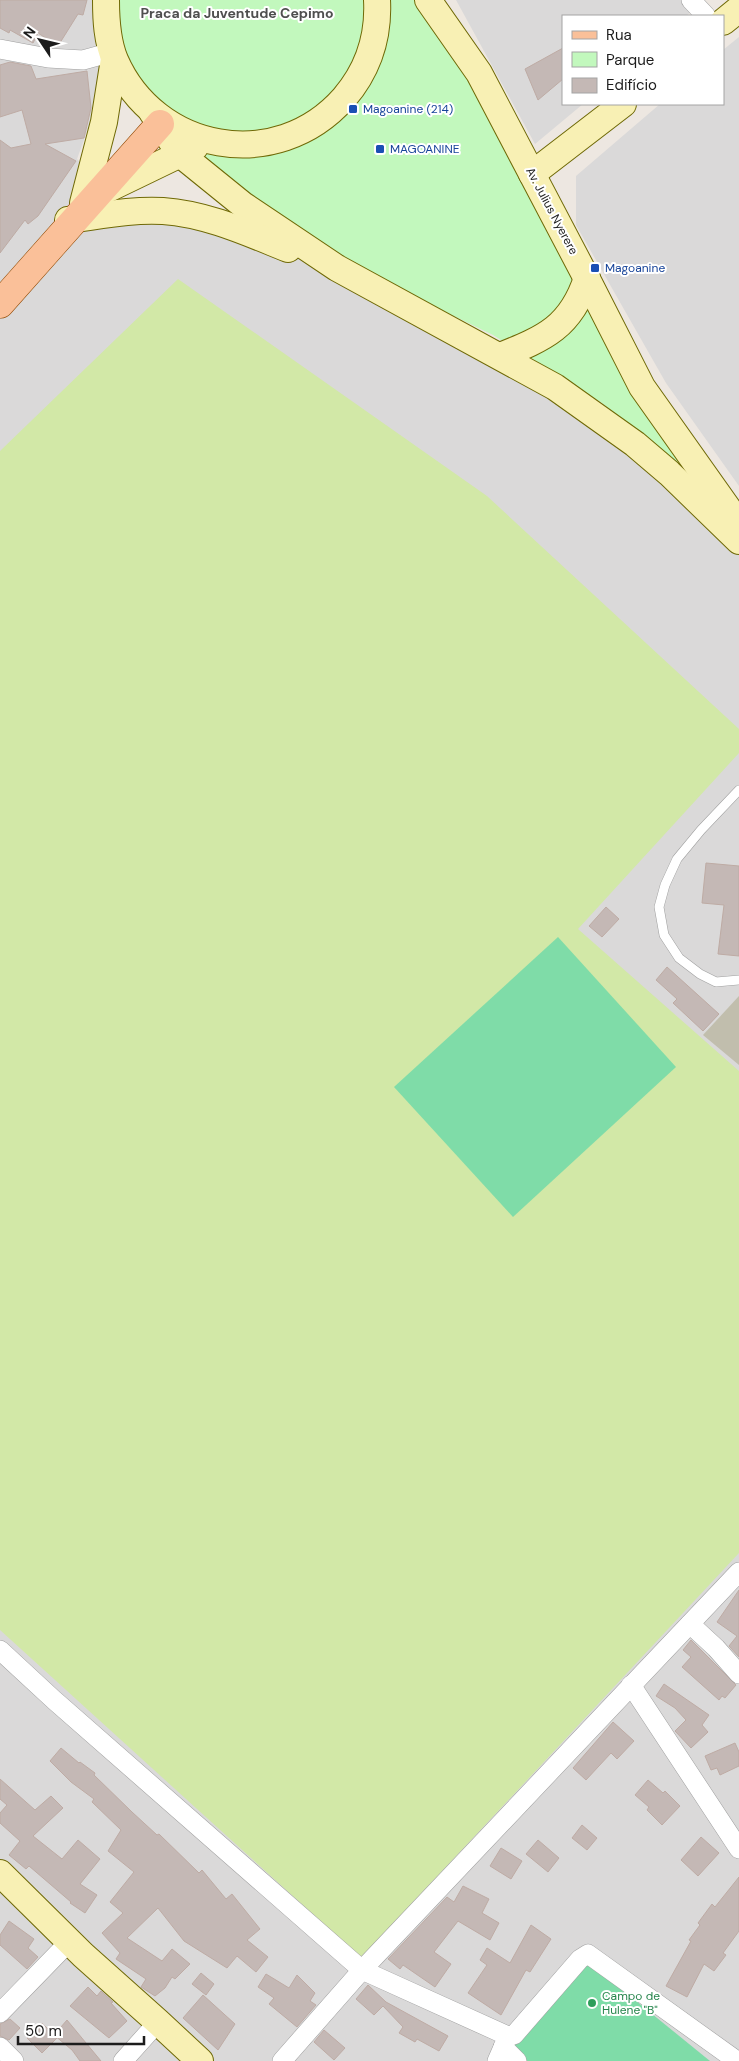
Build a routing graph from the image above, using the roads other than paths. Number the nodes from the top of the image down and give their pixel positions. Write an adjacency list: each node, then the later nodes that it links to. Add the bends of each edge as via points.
1 (106, 0): 12 (main road, via 106,23)
2 (378, 0): 17 (main road, via 371,53 356,84 333,110 304,130 272,142)
3 (382, 0): 17 (lane, via 384,11 370,70 345,106 312,133 271,149)
4 (428, 0): 10 (main road, Av. Julius Nyerere)
5 (437, 0): 10 (lane, via 451,20)
6 (690, 0): 8 (street)
7 (739, 9): 9 (main road)
8 (705, 15)
9 (724, 21)
10 (448, 26): 19 (main road, Av. Julius Nyerere)
11 (0, 49): 12 (street, via 48,58 83,60)
12 (113, 56): 15 (main road, via 136,96); 20 (main road, via 104,122)
13 (615, 105): 19 (lane)
14 (621, 105): 19 (main road)
15 (156, 118): 16 (main road); 18 (main road); 24 (main road)
16 (207, 141): 17 (main road); 18 (main road)
17 (238, 145)
18 (180, 154): 20 (main road, via 148,168); 21 (main road, via 243,205)
19 (537, 169): 22 (main road, Av. Julius Nyerere)
20 (75, 212): 21 (main road, via 164,211 195,216 248,233); 23 (main road)
21 (347, 274): 25 (main road)
22 (587, 278): 25 (main road, via 580,298 566,319 549,334); 26 (main road, Av. Julius Nyerere, via 642,387)
23 (0, 291)
24 (0, 304)
25 (500, 356): 27 (main road, via 555,387 635,444)
26 (739, 524)
27 (739, 541)
28 (739, 790): 29 (lane, via 677,859 659,907 664,936 679,958 716,982)
29 (739, 980)
30 (736, 1580): 31 (street)
31 (690, 1624): 33 (street); 34 (street)
32 (0, 1650): 38 (street)
33 (739, 1674)
34 (631, 1685): 35 (street); 38 (street)
35 (739, 1849)
36 (0, 1872): 37 (main road)
37 (69, 1942): 39 (street); 40 (main road)
38 (362, 1970): 42 (street); 47 (street)
39 (0, 2013)
40 (158, 2022): 45 (street); 46 (main road)
41 (0, 2047): 44 (street)
42 (503, 2048): 43 (street, via 580,1959 588,1954); 48 (street)
43 (736, 2058)
44 (14, 2061)
45 (123, 2061)
46 (200, 2061)
47 (282, 2061)
48 (517, 2061)

